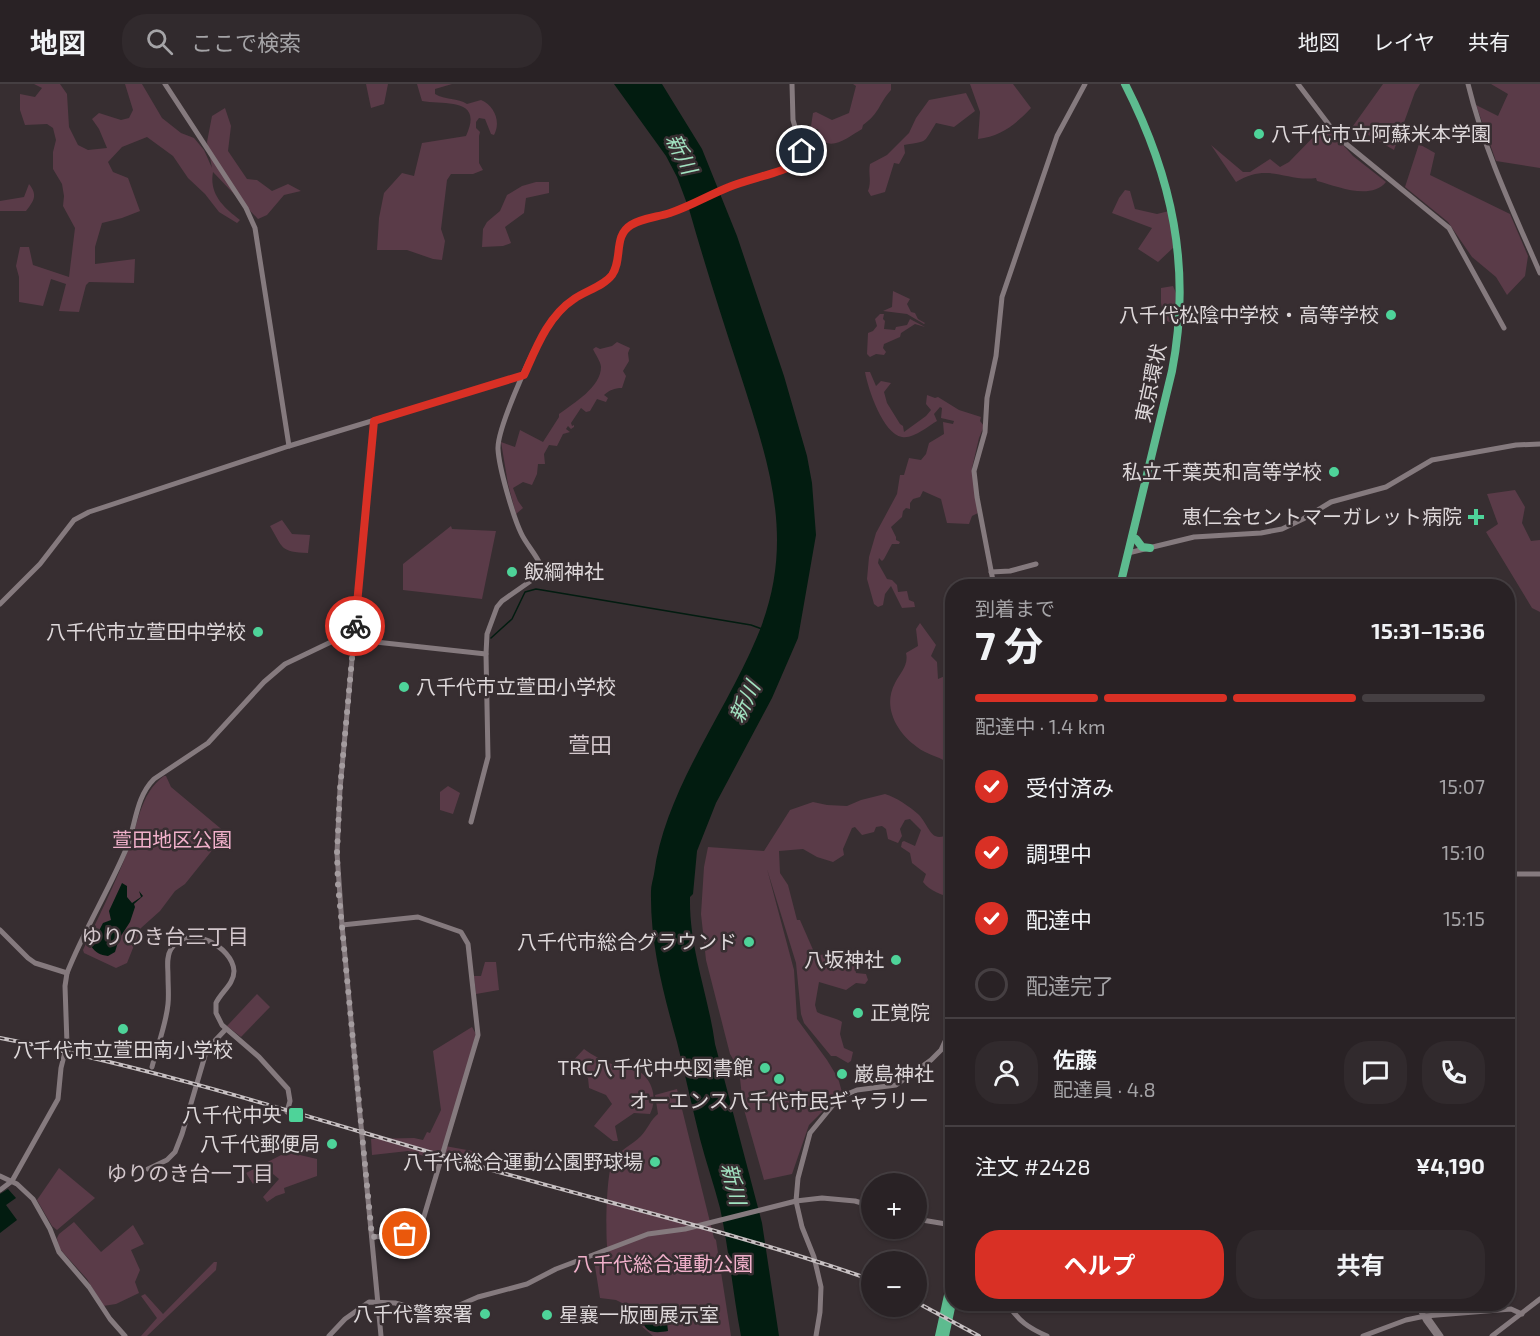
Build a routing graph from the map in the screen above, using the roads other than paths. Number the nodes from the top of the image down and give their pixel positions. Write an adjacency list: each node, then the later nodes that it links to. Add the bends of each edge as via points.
1 (165, 84): 13 (street, via 255,228)
2 (792, 84): 10 (street, via 793,120 802,160 683,208 636,222 624,230 612,275 571,301 553,319)
3 (1086, 84): 18 (street, via 1057,136 1002,297 984,438 974,471)
4 (1125, 84): 16 (highway, 東京環状, via 1150,135 1164,178 1174,225 1180,289 1174,361)
5 (1131, 84): 14 (highway, 東京環状, via 1171,185 1181,236 1184,297 1176,371)
6 (1298, 84): 9 (street, via 1347,145 1449,228)
7 (1468, 84): 8 (street, via 1498,178)
8 (1540, 273)
9 (1504, 328)
10 (524, 375): 11 (street); 23 (street, via 498,448 521,533 540,564 532,580 497,607 487,634)
11 (374, 421): 13 (street); 22 (street)
12 (1540, 444): 15 (street, via 1432,460 1386,487 1331,502 1282,528 1194,537)
13 (290, 446): 21 (street, via 74,520 40,564)
14 (1137, 539): 15 (highway, via 1139,546); 16 (highway, 東京環状)
15 (1150, 548): 16 (street)
16 (1131, 553): 20 (highway, 東京環状)
17 (1036, 564): 18 (street)
18 (991, 572): 19 (street)
19 (992, 579)
20 (1125, 579)
21 (0, 604)
22 (354, 640): 23 (street); 27 (street, via 337,853); 29 (street, via 331,642 285,664 208,743 154,778 139,802 128,845)
23 (486, 654): 24 (street, via 488,757)
24 (471, 822)
25 (1515, 874): 26 (street)
26 (1540, 874)
27 (342, 925): 42 (street); 42 (street, via 418,917 461,932 468,944 478,1029 422,1223 409,1233)
28 (0, 930): 29 (street, via 27,958)
29 (67, 973): 36 (street, via 67,1044 58,1100)
30 (226, 1029): 32 (street, via 216,1008 233,977 232,962 205,938 183,939 174,945 168,957 168,1004); 33 (street, via 288,1089); 34 (street, via 207,1049 175,1152)
31 (945, 1041): 38 (street, via 931,1060 900,1084 845,1095 816,1124 798,1178)
32 (152, 1067)
33 (287, 1112)
34 (148, 1169)
35 (0, 1176): 36 (street)
36 (12, 1181): 37 (street); 53 (street, via 33,1199 59,1252)
37 (0, 1190)
38 (796, 1201): 39 (street, via 822,1198); 44 (street, via 638,1237 527,1284 478,1297 446,1311 429,1312); 56 (street, via 821,1287)
39 (861, 1203)
40 (927, 1221): 41 (street)
41 (945, 1224)
42 (372, 1237): 44 (street)
43 (1540, 1299): 51 (street)
44 (378, 1301): 54 (street, via 363,1304); 55 (street)
45 (945, 1309): 57 (highway)
46 (950, 1311): 58 (highway)
47 (1012, 1311): 59 (street, via 1025,1325)
48 (1422, 1311): 52 (street)
49 (1486, 1311): 52 (street)
50 (1515, 1311): 51 (street)
51 (1522, 1314): 62 (street)
52 (1425, 1316): 60 (street); 61 (street)
53 (124, 1336)
54 (329, 1336)
55 (381, 1336)
56 (816, 1336)
57 (939, 1336)
58 (945, 1336)
59 (1047, 1336)
60 (1363, 1336)
61 (1439, 1336)
62 (1492, 1336)

